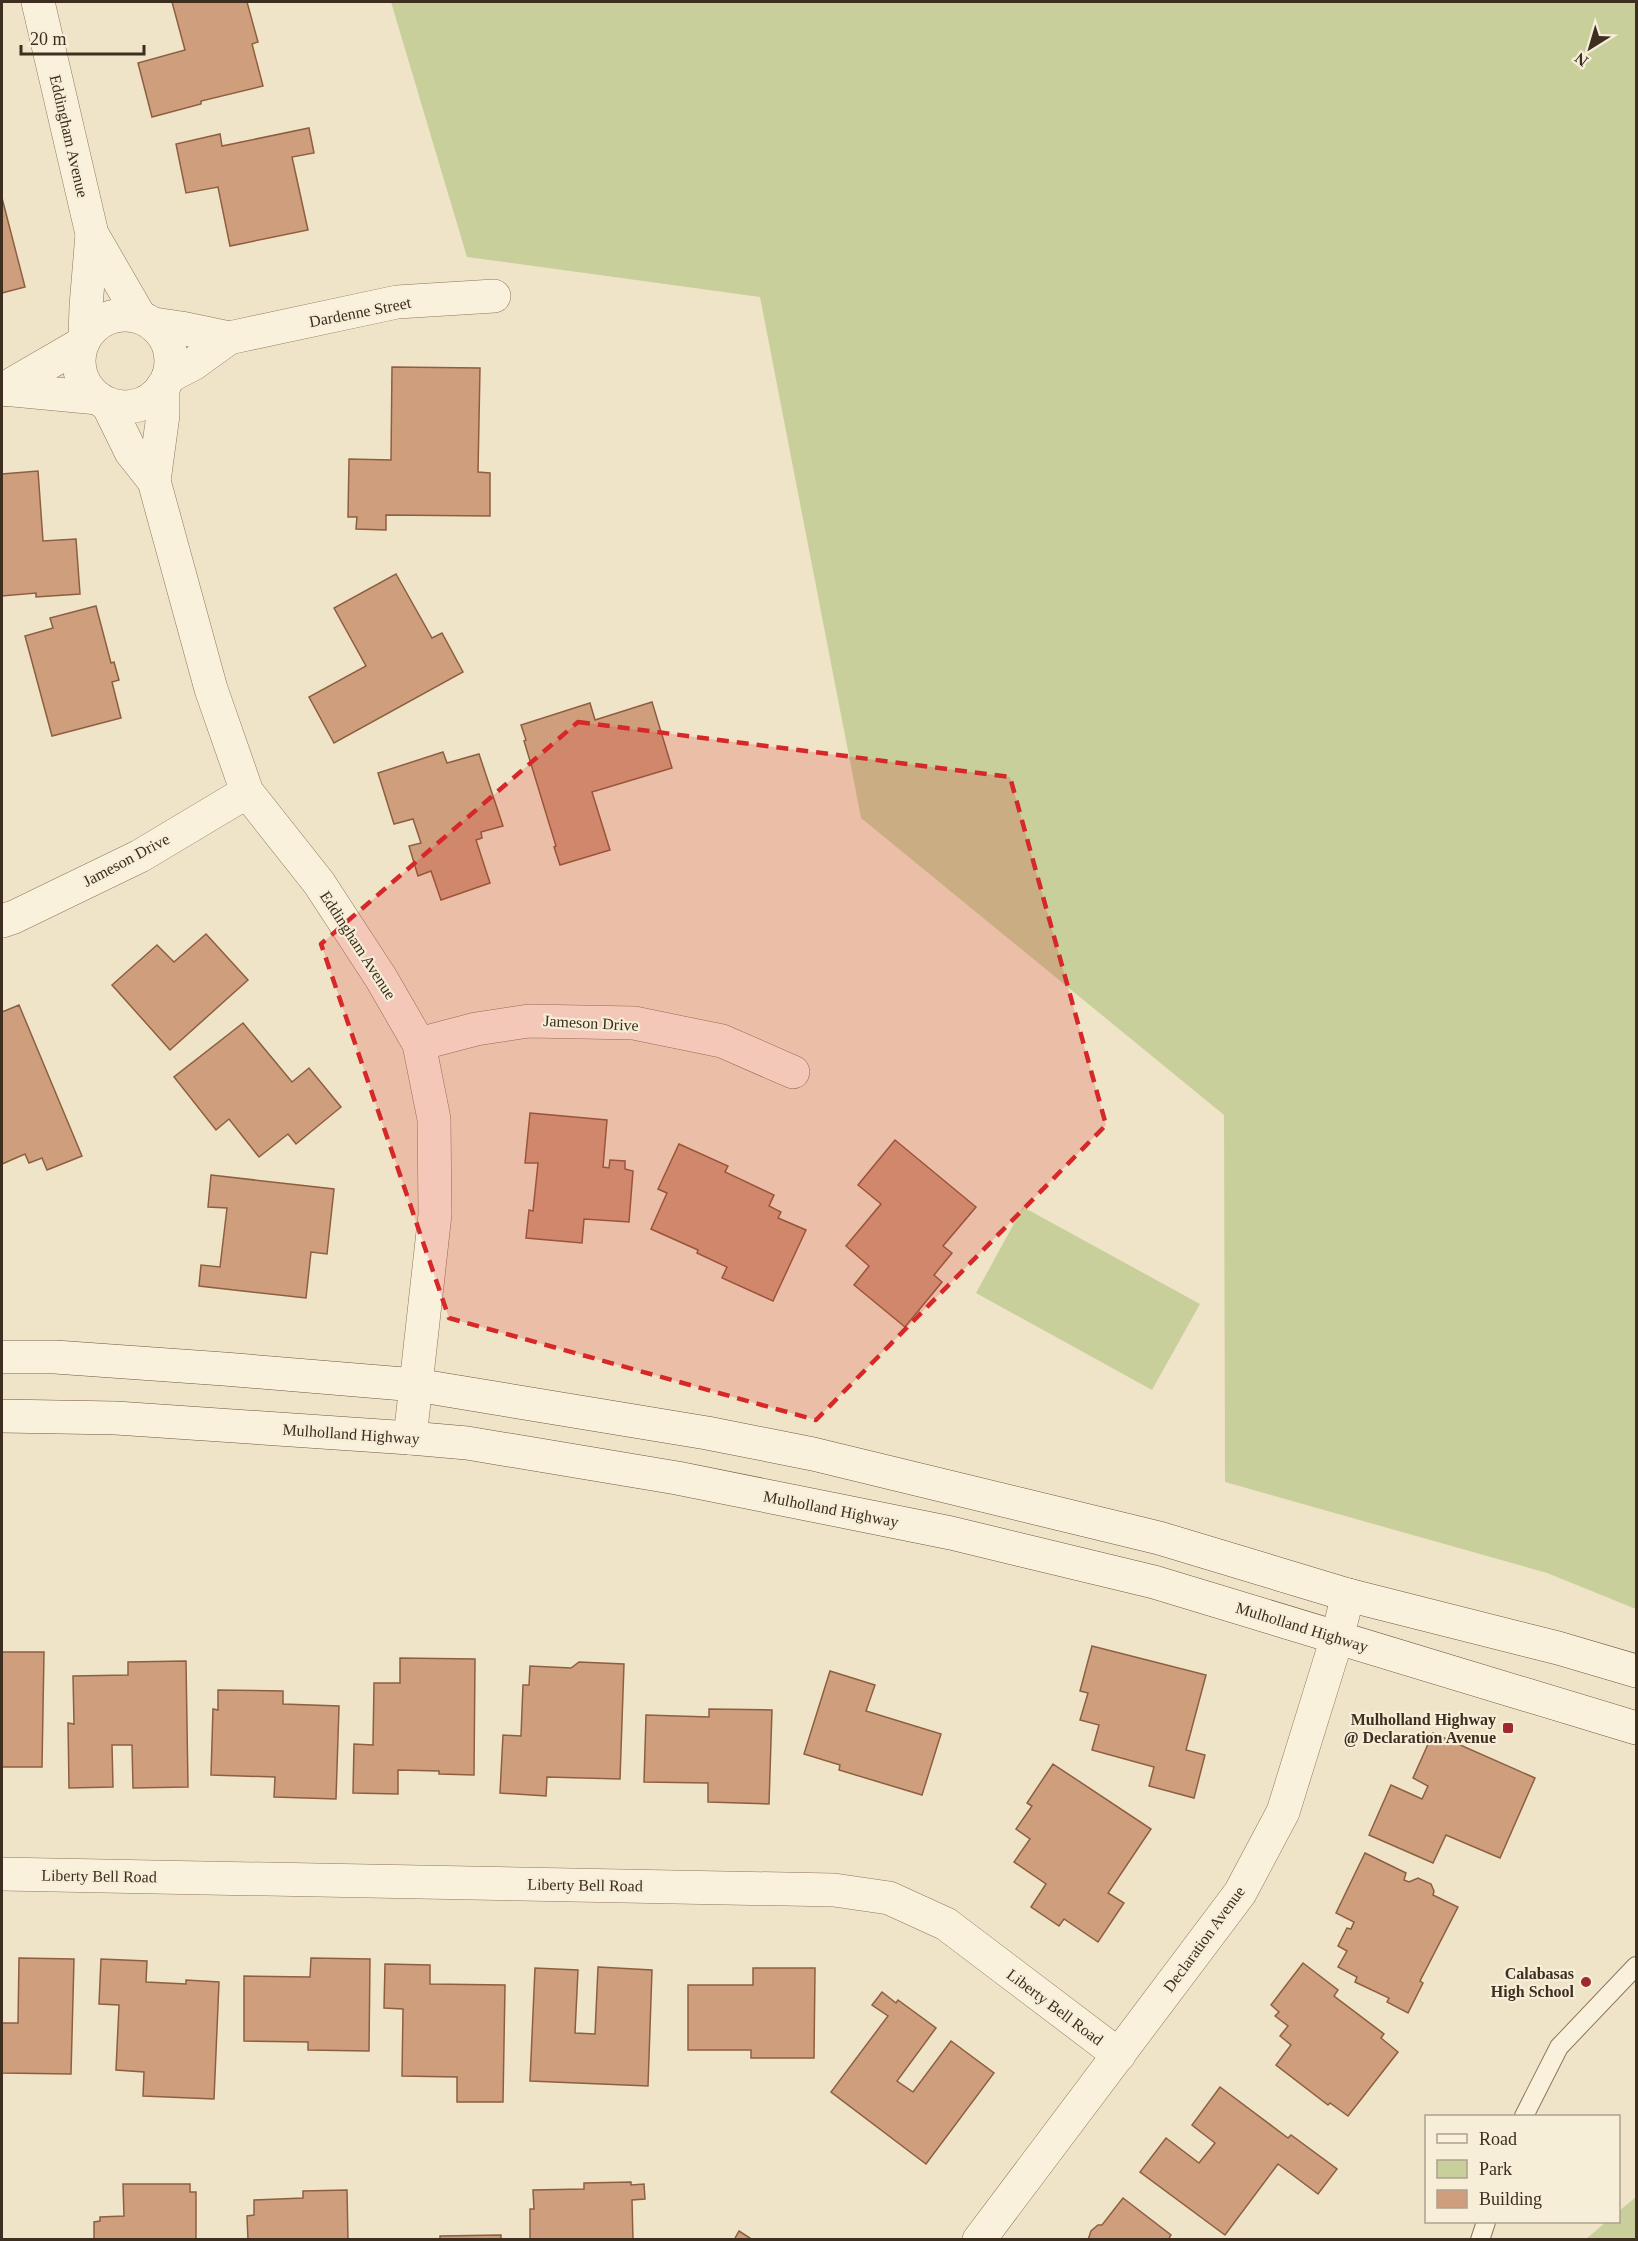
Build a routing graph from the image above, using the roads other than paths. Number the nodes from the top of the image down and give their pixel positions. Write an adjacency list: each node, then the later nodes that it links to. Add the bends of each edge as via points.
1 (38, 2): 2 (street, Eddingham Avenue)
2 (92, 234): 4 (street, Eddingham Avenue); 6 (street, Eddingham Avenue)
3 (494, 296): 5 (street, Dardenne Street, via 397,302)
4 (147, 321): 5 (street, Dardenne Street); 6 (street, via 124,314 109,317); 7 (street, via 164,335 170,349)
5 (228, 338): 7 (street, Dardenne Street)
6 (84, 340): 8 (street); 9 (street, via 79,352 84,382)
7 (166, 382): 9 (street, via 150,400 137,405 122,407); 10 (street, Eddingham Avenue)
8 (2, 389): 9 (street)
9 (103, 400): 10 (street, Eddingham Avenue, via 131,452)
10 (154, 481): 11 (street, Eddingham Avenue, via 211,689)
11 (247, 792): 12 (street, Jameson Drive, via 140,856); 13 (street, Eddingham Avenue, via 319,883)
12 (2, 921)
13 (419, 1044): 14 (street, Jameson Drive, via 476,1029 529,1021 634,1023 722,1041); 16 (street, Eddingham Avenue, via 434,1119 435,1214)
14 (793, 1072)
15 (2, 1357): 16 (street, via 78,1358)
16 (416, 1385): 18 (street, Eddingham Avenue); 19 (street, via 813,1454 1159,1538)
17 (2, 1416): 18 (street, Mulholland Highway, via 116,1418)
18 (410, 1438): 20 (street, Mulholland Highway, via 467,1443 677,1478 951,1533 1154,1582)
19 (1348, 1596): 20 (street, Declaration Avenue); 21 (street)
20 (1337, 1638): 22 (street, Mulholland Highway); 25 (street, Declaration Avenue, via 1283,1812 1240,1893)
21 (1636, 1671)
22 (1636, 1728)
23 (2, 1874): 25 (street, Liberty Bell Road, via 834,1890 889,1898 946,1924)
24 (1636, 1966): 26 (lane, via 1559,2047)
25 (1119, 2055): 28 (street, Declaration Avenue)
26 (1525, 2115)
27 (1486, 2223): 29 (lane)
28 (978, 2240)
29 (1480, 2240)

